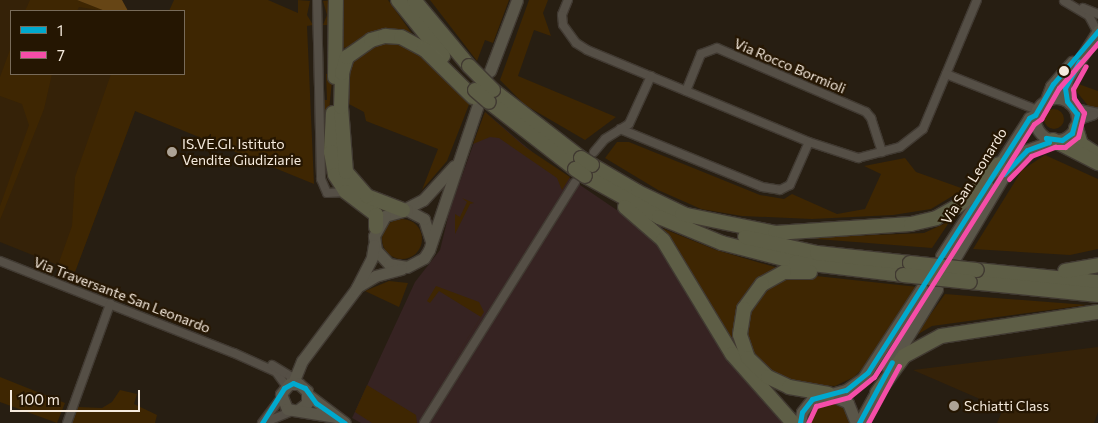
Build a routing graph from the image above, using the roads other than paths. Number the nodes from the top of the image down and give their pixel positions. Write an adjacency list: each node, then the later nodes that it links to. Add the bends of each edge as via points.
1 (317, 0): 32 (street)
2 (336, 0): 34 (highway, via 331,144)
3 (398, 0): 18 (highway)
4 (414, 0): 13 (highway)
5 (426, 0): 13 (highway)
6 (516, 0): 14 (main road)
7 (568, 0): 16 (street, via 562,15 563,25 576,43)
8 (977, 0): 15 (street)
9 (1063, 0): 10 (street); 11 (street, via 1089,16)
10 (1098, 14)
11 (1098, 31): 12 (main road)
12 (1086, 48): 19 (main road, via 1053,84); 20 (main road, via 1066,83)
13 (469, 66): 18 (highway, bridge)
14 (490, 71)
15 (946, 74): 21 (street); 27 (street, via 923,129 900,147)
16 (651, 76): 17 (street); 24 (street, via 636,114)
17 (686, 91): 26 (street); 27 (street, Via Rocco Bormioli, via 701,54 717,48 866,112)
18 (482, 99): 29 (main road); 33 (highway); 33 (highway); 35 (highway, via 411,40 385,36 356,49 342,69 344,164)
19 (1046, 100): 20 (main road, via 1058,98); 21 (main road)
20 (1072, 106): 22 (street); 23 (main road)
21 (1036, 112): 25 (main road, via 1038,130); 31 (main road, Via San Leonardo)
22 (1098, 114): 23 (street)
23 (1076, 125): 25 (main road, via 1068,137); 28 (highway, via 1081,144)
24 (620, 129): 26 (street, via 762,186 780,190 790,185); 33 (street)
25 (1049, 139): 30 (highway); 41 (main road, Via San Leonardo, via 1049,142 1027,150 1011,164)
26 (809, 142): 27 (street, via 850,158)
27 (882, 152)
28 (1098, 154)
29 (456, 162): 36 (main road, via 423,200); 39 (main road)
30 (1098, 162)
31 (999, 164): 37 (highway, via 958,206 936,218 911,224 767,232); 40 (main road, Via San Leonardo)
32 (322, 167): 34 (street, via 325,172); 35 (street, via 324,190 332,194)
33 (583, 169): 37 (highway); 45 (highway, via 659,217 722,243 796,262); 68 (street); 69 (highway, via 663,240 732,354)
34 (334, 174): 35 (highway)
35 (351, 189): 36 (highway); 38 (highway, via 376,215)
36 (402, 210): 38 (main road, via 385,216); 39 (main road, via 424,219)
37 (682, 214): 45 (highway, via 727,231 790,248)
38 (375, 234): 44 (main road, via 385,262); 50 (main road, via 372,257)
39 (431, 241): 44 (main road, via 424,258)
40 (941, 256)
41 (955, 258)
42 (0, 261): 53 (street, Via Traversante San Leonardo)
43 (1098, 265): 46 (highway, via 1074,272 1037,270)
44 (407, 267): 50 (main road, via 375,276)
45 (902, 271): 47 (highway, bridge); 62 (highway, via 871,278 788,272 764,282 748,302 740,331 745,352 755,367 782,384)
46 (1018, 273): 47 (highway); 48 (highway)
47 (973, 276): 52 (highway)
48 (1098, 282)
49 (922, 287): 62 (main road, via 866,375 846,390)
50 (356, 288): 55 (main road)
51 (937, 288): 61 (main road)
52 (1098, 295)
53 (110, 304): 56 (street, Via Traversante San Leonardo); 66 (street)
54 (1098, 312): 61 (highway, via 941,336 904,356)
55 (311, 351): 57 (main road); 60 (main road, via 304,370)
56 (234, 353): 58 (street, Via Traversante San Leonardo); 59 (street, Via Traversante San Leonardo, via 276,372)
57 (302, 361): 58 (street); 59 (main road)
58 (283, 370): 59 (street)
59 (290, 384): 60 (main road); 63 (main road)
60 (306, 392): 64 (main road, via 307,403); 65 (main road)
61 (877, 393): 71 (main road)
62 (828, 394): 70 (main road, via 808,402); 71 (main road, via 848,403)
63 (280, 399): 64 (main road, via 282,404); 67 (street)
64 (295, 410): 65 (main road); 67 (street)
65 (341, 420)
66 (67, 423)
67 (262, 423)
68 (424, 423)
69 (793, 423)
70 (800, 423)
71 (857, 423)

